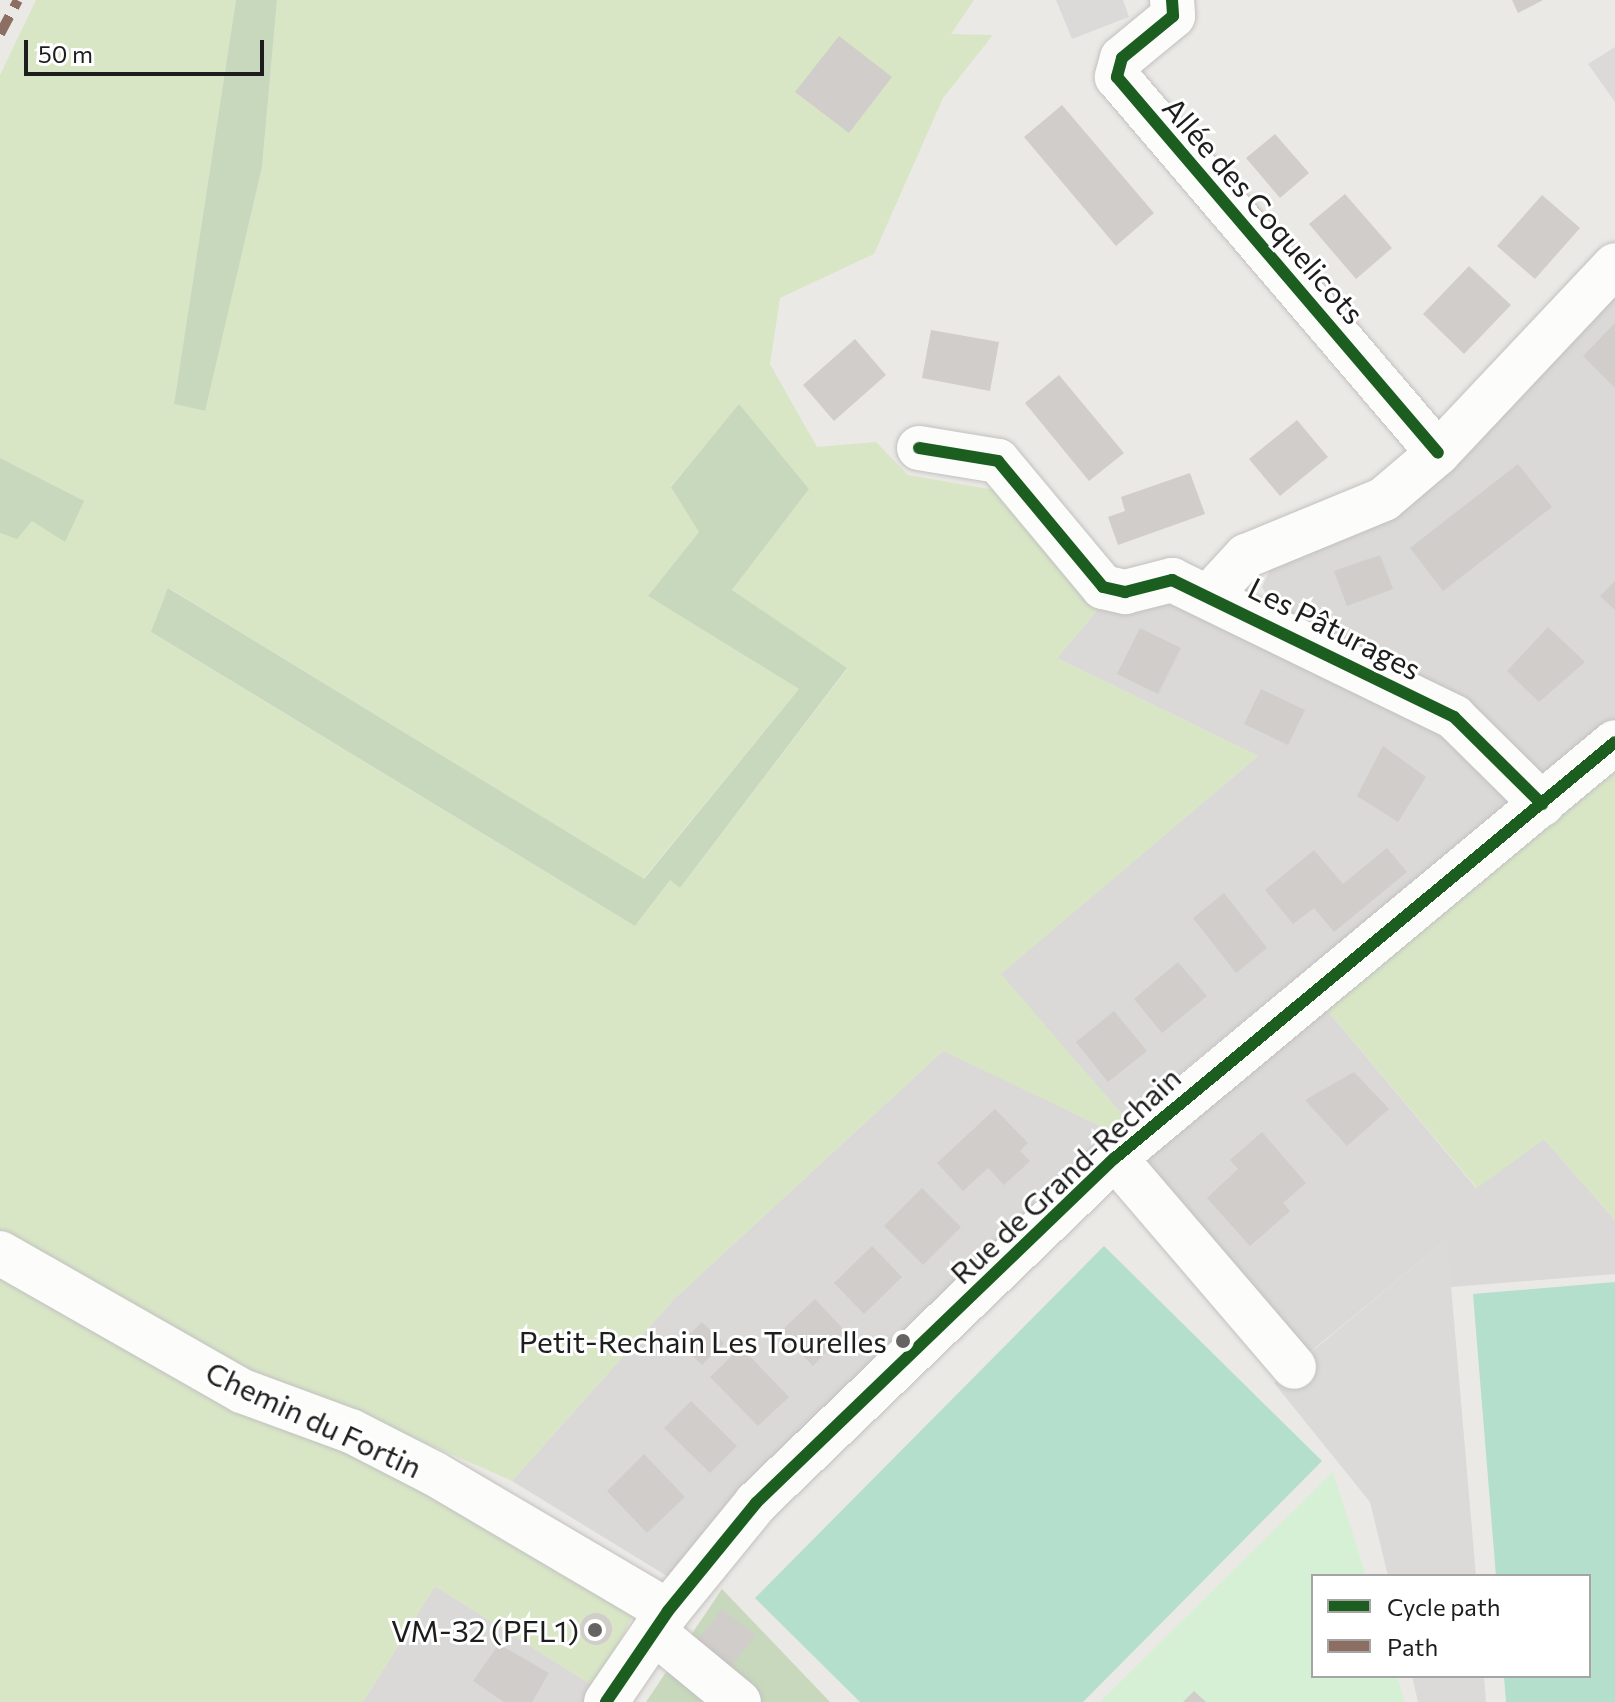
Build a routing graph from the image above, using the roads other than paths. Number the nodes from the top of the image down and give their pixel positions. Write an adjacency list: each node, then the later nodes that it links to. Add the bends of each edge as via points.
1 (1172, 0): 4 (street, Allée des Coquelicots, via 1173,16 1122,58 1117,77)
2 (1615, 265): 4 (street, Les Pâturages)
3 (919, 448): 5 (street, via 998,461 1103,587 1125,592 1172,580)
4 (1438, 453): 5 (street, Les Pâturages, via 1384,499 1246,556)
5 (1211, 594): 7 (street, Les Pâturages, via 1454,717)
6 (1615, 742): 7 (street, Rue de Grand-Rechain)
7 (1542, 804): 8 (street, Rue de Grand-Rechain)
8 (1115, 1158): 10 (street); 11 (street, Rue de Grand-Rechain, via 756,1503)
9 (0, 1253): 11 (street, Chemin du Fortin, via 242,1391 351,1431 435,1474)
10 (1294, 1367)
11 (661, 1621): 12 (street, Rue de Grand-Rechain); 13 (street, Chemin du Fortin)
12 (606, 1702)
13 (739, 1702)

